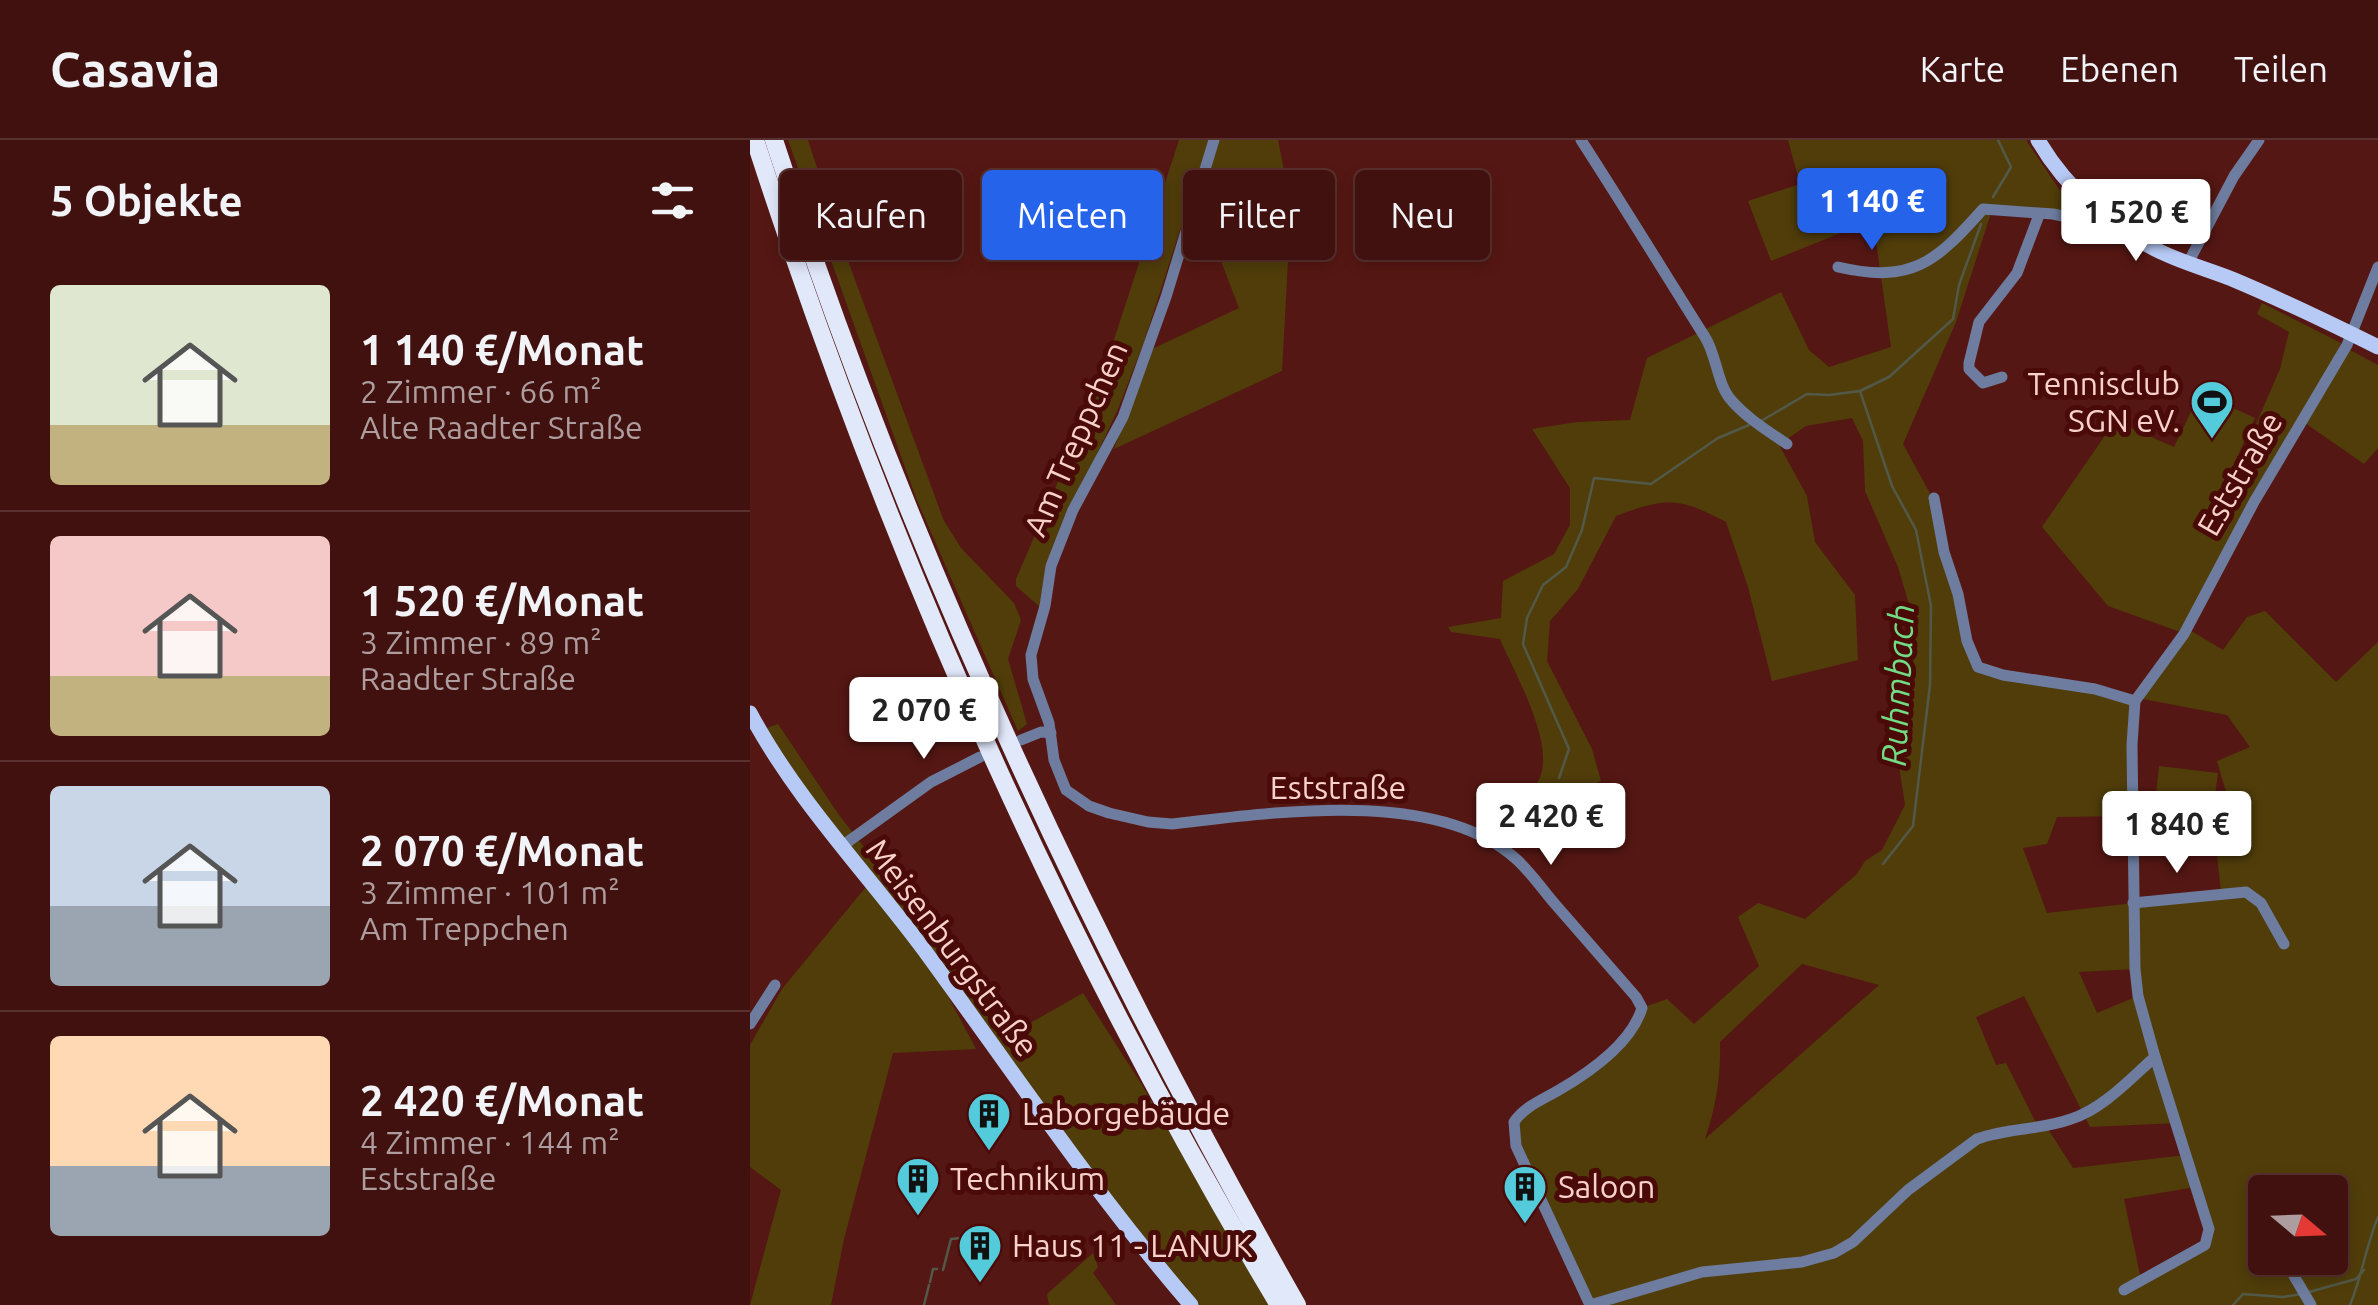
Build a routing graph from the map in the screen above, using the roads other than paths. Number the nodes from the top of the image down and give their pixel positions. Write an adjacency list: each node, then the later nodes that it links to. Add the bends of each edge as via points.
1 (1214, 140): 18 (street, Am Treppchen, via 1122,417 1051,566 1031,667)
2 (1581, 140): 14 (street, via 1706,338 1729,398)
3 (2038, 140): 7 (main road, via 2059,172)
4 (2259, 140): 8 (street)
5 (760, 142): 31 (highway, via 827,346 935,628 1058,894); 32 (highway, via 1004,736 1139,1017)
6 (2039, 215): 7 (street); 9 (street, via 1983,209 1955,242 1904,272); 13 (street, via 2017,273 1980,322 1968,362 1984,383)
7 (2109, 220): 8 (main road)
8 (2188, 263): 11 (main road)
9 (1838, 267)
10 (2378, 267): 11 (street, Eststraße)
11 (2353, 334): 12 (main road); 16 (street, Eststraße, via 2184,634)
12 (2378, 347)
13 (2002, 377)
14 (1788, 444)
15 (1934, 498): 16 (street, via 1978,668)
16 (2135, 701): 23 (street)
17 (750, 714): 19 (main road, Meisenburgstraße)
18 (1051, 732): 20 (street); 33 (street, Eststraße, via 1066,790 1109,812 1172,824 1315,812 1432,816 1478,831 1516,858 1642,1008 1610,1053 1522,1110 1514,1122 1516,1146)
19 (755, 736): 22 (main road, Meisenburgstraße)
20 (1020, 740)
21 (980, 757): 22 (street, via 931,782)
22 (842, 846): 30 (main road, Meisenburgstraße, via 930,957 1099,1195)
23 (2133, 904): 24 (street, via 2246,892 2261,903); 27 (street, via 2138,996)
24 (2284, 944)
25 (775, 984): 26 (street)
26 (750, 1025)
27 (2155, 1056): 29 (street, via 2209,1229 2206,1245); 33 (street, Eststraße, via 2081,1116 1977,1139 1834,1253 1702,1272)
28 (2294, 1275): 34 (street)
29 (2124, 1290)
30 (1191, 1305)
31 (1278, 1305)
32 (1297, 1305)
33 (1590, 1305)
34 (2311, 1305)

